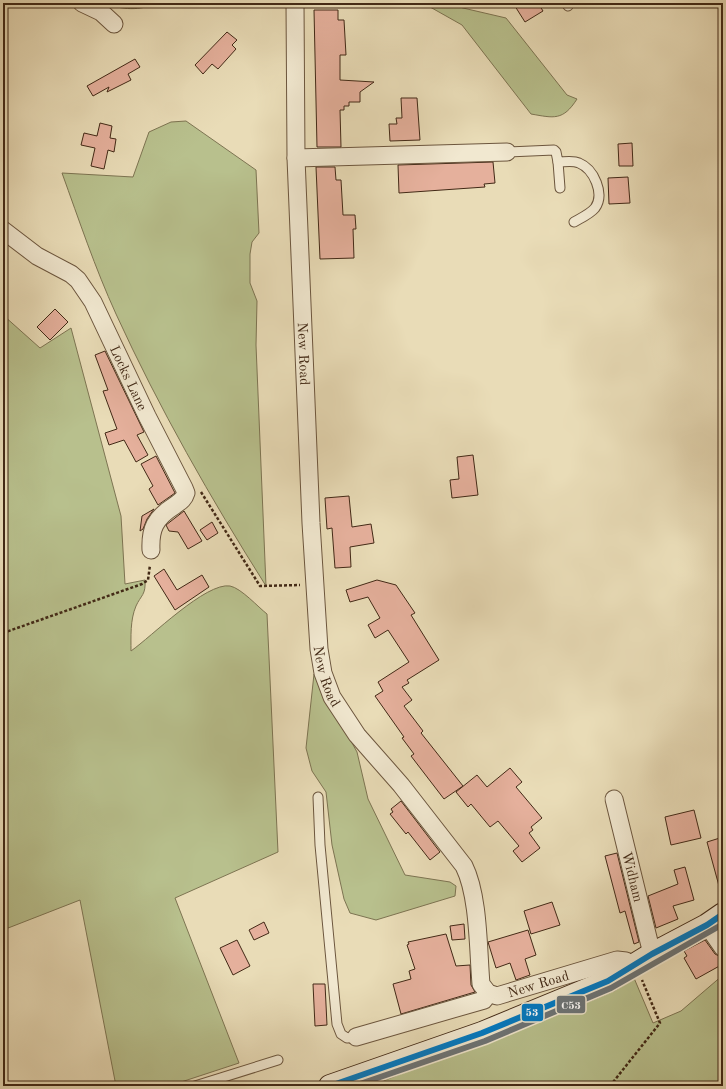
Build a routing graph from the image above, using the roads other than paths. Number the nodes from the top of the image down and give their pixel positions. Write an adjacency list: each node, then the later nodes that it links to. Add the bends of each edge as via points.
1 (82, 3): 3 (street, via 101,12)
2 (295, 3): 5 (street, New Road)
3 (114, 24)
4 (508, 152): 5 (street); 6 (lane, via 554,150)
5 (296, 158): 16 (street, New Road, via 315,584 323,673 332,697 357,735 402,784 464,866 472,894 481,984)
6 (558, 162): 7 (lane); 8 (lane, via 580,163 591,174 597,187 596,206 590,213)
7 (560, 188)
8 (574, 222)
9 (3, 230): 10 (street, Locks Lane, via 37,256 71,274 85,288 184,488 185,496 158,519 151,536)
10 (151, 550)
11 (318, 797): 17 (lane, via 320,845 337,1024 341,1034 346,1038)
12 (614, 799): 15 (street, Widham)
13 (715, 920): 14 (street); 15 (street)
14 (723, 948)
15 (640, 962): 16 (street, New Road, via 617,960 496,996); 19 (street, via 608,981 500,1025)
16 (488, 993): 17 (street, via 484,1000)
17 (356, 1037)
18 (278, 1060): 20 (lane)
19 (337, 1084)
20 (195, 1086)

